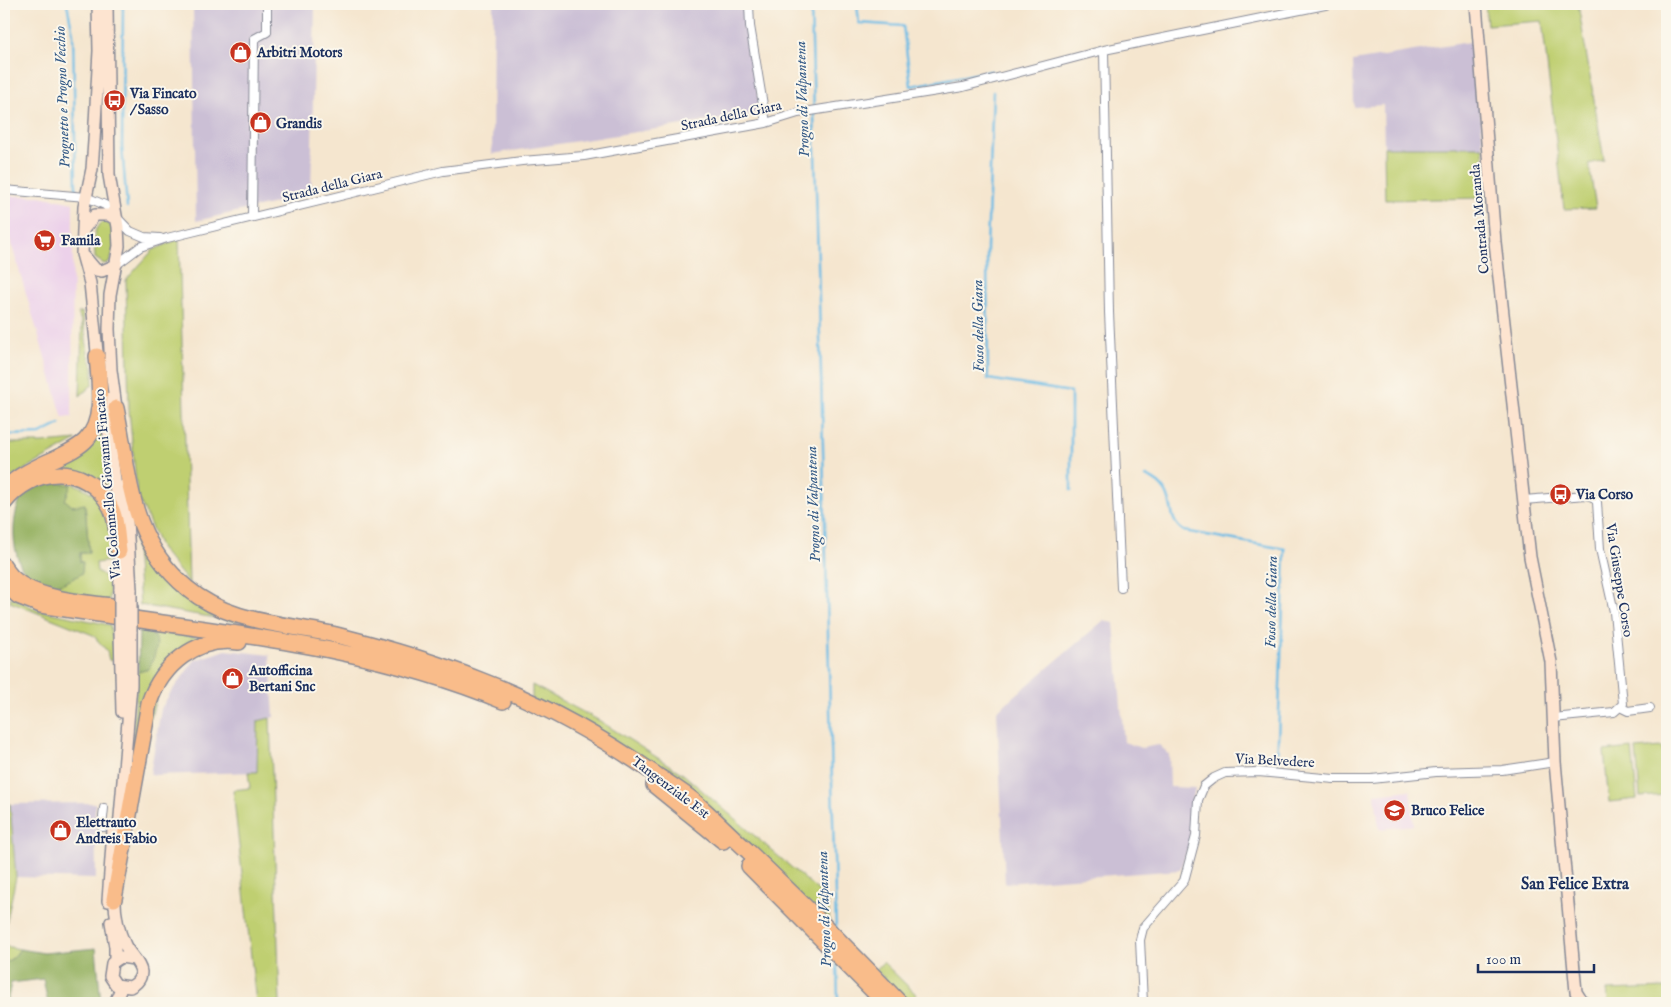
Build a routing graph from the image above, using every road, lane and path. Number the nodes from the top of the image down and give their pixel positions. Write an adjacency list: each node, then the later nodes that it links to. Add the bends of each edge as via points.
1 (98, 4): 12 (main road, Via Colonnello Giovanni Fincato, via 94,141)
2 (106, 4): 9 (main road, Via Colonnello Giovanni Fincato)
3 (114, 4): 9 (main road)
4 (267, 4): 13 (street, via 267,32 254,39)
5 (749, 4): 10 (street)
6 (1330, 4): 8 (street, Strada della Giara)
7 (1476, 4): 22 (main road, Contrada Moranda, via 1494,242)
8 (1104, 50): 10 (street, Strada della Giara, via 963,87 798,113); 27 (street, via 1109,312)
9 (109, 92): 14 (main road, Via Colonnello Giovanni Fincato, via 109,175)
10 (766, 123): 13 (street, Strada della Giara, via 584,156 443,171)
11 (4, 190): 12 (street)
12 (86, 197): 14 (street, Strada della Giara, via 105,205); 15 (main road, Via Colonnello Giovanni Fincato)
13 (252, 217): 16 (street, Strada della Giara)
14 (117, 220): 15 (main road, via 109,215 95,215); 16 (street, Strada della Giara, via 137,235); 18 (main road, Via Colonnello Giovanni Fincato, via 119,246)
15 (83, 230): 17 (main road, Via Colonnello Giovanni Fincato)
16 (167, 238): 18 (street, Strada della Giara, via 140,247)
17 (82, 254): 18 (main road, via 96,270); 19 (main road, Via Colonnello Giovanni Fincato, via 90,283)
18 (116, 265): 20 (main road, Via Colonnello Giovanni Fincato, via 110,295 109,329)
19 (97, 356): 21 (highway, via 97,415 86,440 22,475); 24 (main road, Via Colonnello Giovanni Fincato, via 115,480)
20 (116, 408): 28 (main road, Via Colonnello Giovanni Fincato, via 128,524); 30 (highway, via 132,501 143,532 170,572 188,589 226,611 265,623 338,635)
21 (4, 491)
22 (1524, 500): 32 (street, Via Giuseppe Corso, via 1586,494 1597,502 1600,549 1614,612 1623,700); 34 (main road, via 1530,557 1551,662)
23 (4, 503): 24 (highway, via 20,486 46,475 70,475 85,481 98,490 110,506)
24 (119, 551): 28 (main road, Via Colonnello Giovanni Fincato)
25 (4, 566): 30 (highway, via 14,581 45,595)
26 (4, 583): 31 (highway, via 18,596 41,605)
27 (1121, 588)
28 (125, 590): 29 (main road, Via Colonnello Giovanni Fincato, bridge)
29 (126, 631): 37 (main road, Via Colonnello Giovanni Fincato); 38 (main road, Via Colonnello Giovanni Fincato, via 131,685)
30 (389, 650): 44 (highway, Tangenziale Est, via 480,680 553,711 623,752 693,800 813,912)
31 (372, 657): 38 (highway, via 232,640 194,648 179,658 155,685 149,703); 42 (highway, Tangenziale Est, via 481,692 549,720 592,743 662,790 724,842)
32 (1620, 707): 33 (street, via 1628,711); 34 (street, via 1614,712)
33 (1650, 708)
34 (1553, 718): 35 (main road)
35 (1555, 762): 45 (street, Via Belvedere, via 1502,770 1436,772 1364,780 1258,772 1225,772 1214,778 1204,786 1198,800 1196,836 1184,881 1143,928 1140,940); 46 (main road, via 1576,992)
36 (104, 808): 37 (street, via 102,827)
37 (113, 826): 40 (main road, Via Colonnello Giovanni Fincato, via 108,899)
38 (114, 899): 39 (main road, Via Colonnello Giovanni Fincato, via 115,917)
39 (134, 959): 40 (main road, via 124,956); 41 (main road, Via Colonnello Giovanni Fincato, via 140,966 139,978 130,987)
40 (115, 960): 41 (main road, Via Colonnello Giovanni Fincato, via 110,966 110,976)
41 (121, 988): 43 (main road)
42 (881, 999)
43 (115, 1003)
44 (900, 1003)
45 (1143, 1003)
46 (1583, 1003)

